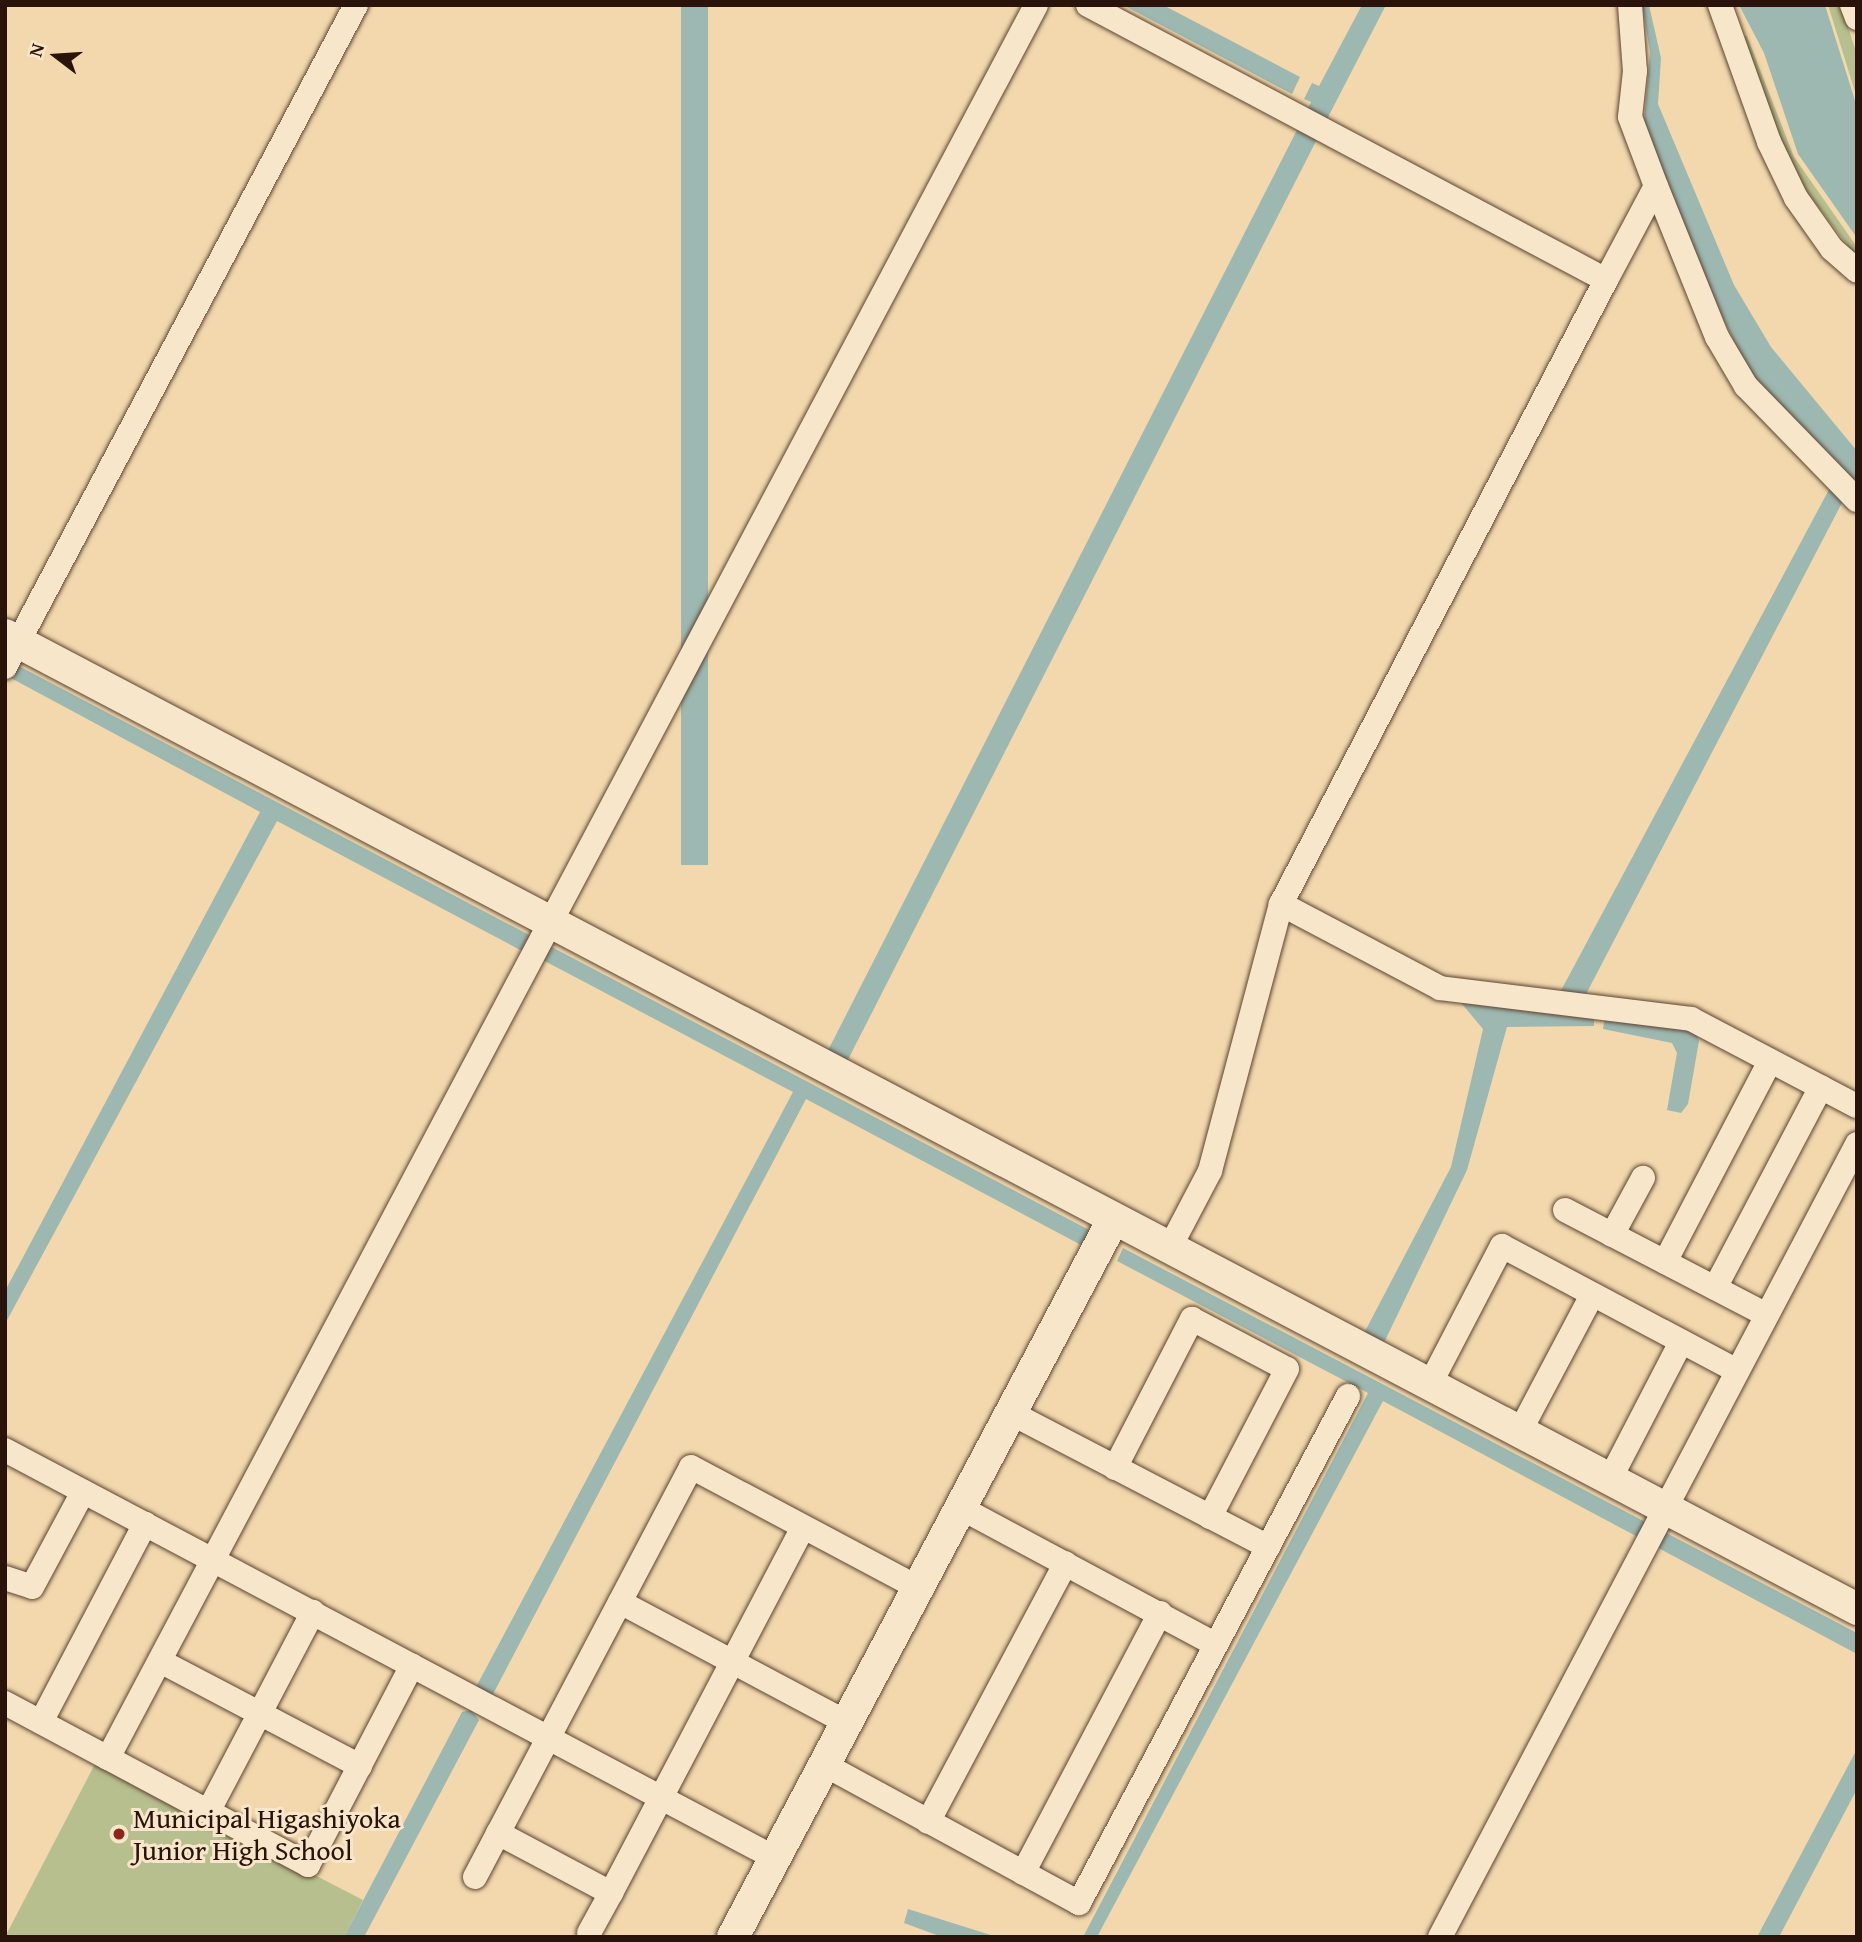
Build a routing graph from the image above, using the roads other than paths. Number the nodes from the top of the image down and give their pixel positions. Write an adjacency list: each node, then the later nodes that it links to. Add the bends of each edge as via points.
1 (356, 5): 12 (street)
2 (1035, 5): 14 (street)
3 (1088, 5): 10 (street)
4 (1630, 5): 8 (street, via 1635,71 1630,117)
5 (1720, 5): 9 (street, via 1769,142 1796,198 1832,249)
6 (1852, 5): 7 (street)
7 (1857, 18)
8 (1656, 186): 10 (street); 11 (street, via 1717,337 1746,386)
9 (1857, 271)
10 (1606, 280): 13 (street)
11 (1855, 498)
12 (10, 648): 14 (street)
13 (1280, 904): 15 (street, via 1440,988 1691,1019); 23 (street, via 1210,1171)
14 (550, 923): 21 (street); 44 (street)
15 (1770, 1061): 16 (street); 24 (street)
16 (1821, 1087): 17 (street); 25 (street)
17 (1857, 1106)
18 (1857, 1144): 27 (street)
19 (1643, 1178): 22 (street)
20 (1565, 1210): 22 (street)
21 (1113, 1220): 23 (street); 32 (street)
22 (1612, 1234): 24 (street)
23 (1169, 1249): 30 (street)
24 (1665, 1262): 25 (street)
25 (1715, 1288): 27 (street)
26 (1592, 1295): 28 (street); 30 (street, via 1502,1246); 33 (street)
27 (1765, 1314): 29 (street)
28 (1681, 1342): 29 (street); 36 (street)
29 (1735, 1370): 42 (street)
30 (1429, 1386): 33 (street)
31 (1348, 1396): 43 (street)
32 (1011, 1413): 35 (street); 38 (street)
33 (1520, 1433): 36 (street)
34 (5, 1450): 37 (street)
35 (1115, 1468): 39 (street); 39 (street, via 1192,1320 1204,1326 1287,1370)
36 (1609, 1481): 42 (street)
37 (83, 1492): 40 (street); 46 (street, via 32,1587)
38 (961, 1508): 45 (street); 47 (street)
39 (1210, 1517): 43 (street)
40 (145, 1524): 44 (street); 58 (street)
41 (803, 1527): 47 (street); 48 (street, via 691,1467); 54 (street)
42 (1655, 1527): 49 (street); 74 (street)
43 (1268, 1547): 52 (street)
44 (214, 1560): 50 (street); 53 (street)
45 (1066, 1563): 51 (street); 66 (street)
46 (5, 1578)
47 (919, 1588): 59 (street)
48 (620, 1602): 54 (street); 60 (street)
49 (1857, 1609)
50 (313, 1612): 55 (street); 57 (street)
51 (1160, 1613): 52 (street); 69 (street)
52 (1216, 1644): 69 (street, via 1079,1903)
53 (160, 1661): 57 (street); 61 (street)
54 (732, 1661): 59 (street); 64 (street)
55 (412, 1665): 60 (street); 63 (street)
56 (5, 1703): 58 (street)
57 (260, 1714): 63 (street); 65 (street)
58 (41, 1722): 61 (street)
59 (848, 1723): 62 (street)
60 (548, 1738): 64 (street); 67 (street)
61 (108, 1758): 65 (street)
62 (825, 1765): 66 (street); 68 (street)
63 (360, 1766): 65 (street, via 308,1865)
64 (661, 1798): 68 (street); 71 (street)
65 (208, 1812)
66 (929, 1822): 69 (street)
67 (498, 1833): 70 (street); 71 (street)
68 (775, 1858): 73 (street)
69 (1023, 1873)
70 (475, 1877)
71 (611, 1893): 72 (street)
72 (589, 1933)
73 (733, 1937)
74 (1440, 1937)

